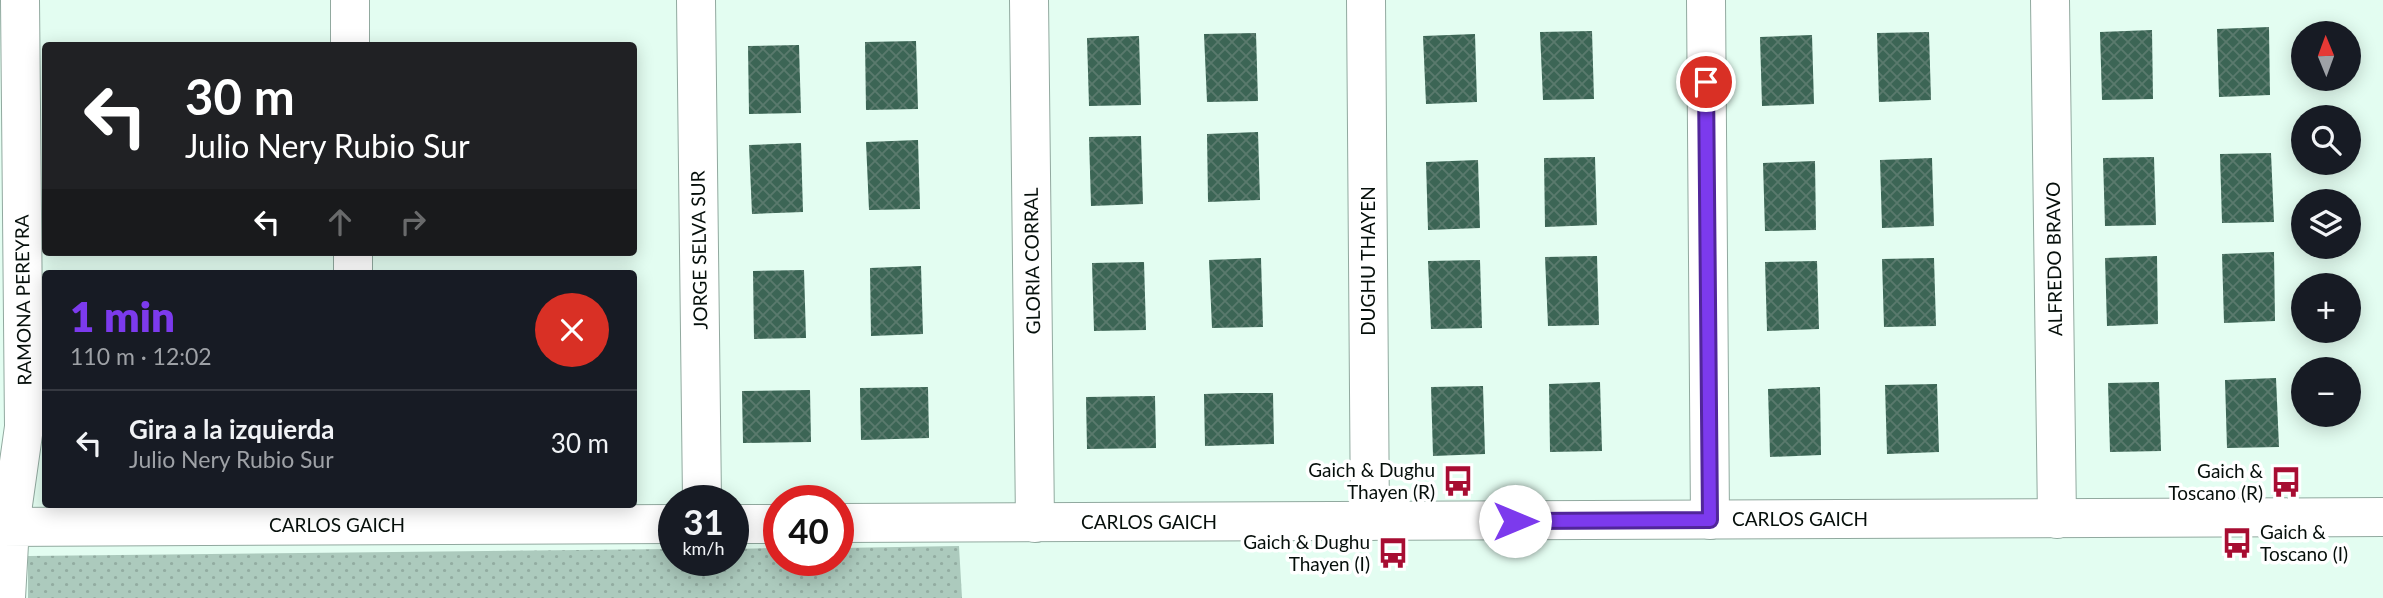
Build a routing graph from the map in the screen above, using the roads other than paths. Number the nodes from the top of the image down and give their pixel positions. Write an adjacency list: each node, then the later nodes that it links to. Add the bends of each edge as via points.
1 (20, 0): 9 (street, RAMONA PEREYRA)
2 (350, 0): 8 (street)
3 (696, 0): 11 (street, JORGE SELVA SUR)
4 (1029, 0): 19 (street, GLORIA CORRAL)
5 (1366, 0): 16 (street, DUGHU THAYEN)
6 (1706, 0): 15 (street)
7 (2050, 0): 14 (street, ALFREDO BRAVO)
8 (350, 42)
9 (11, 121): 10 (street, RAMONA PEREYRA, via 24,420)
10 (10, 458): 20 (street, RAMONA PEREYRA)
11 (702, 485)
12 (356, 514): 17 (street, CARLOS GAICH); 20 (street, CARLOS GAICH)
13 (2383, 517): 14 (street, CARLOS GAICH)
14 (2057, 519): 15 (street, CARLOS GAICH)
15 (1710, 520): 16 (street, CARLOS GAICH)
16 (1370, 521): 19 (street, CARLOS GAICH)
17 (658, 523)
18 (854, 523): 19 (street, CARLOS GAICH)
19 (1035, 523)
20 (5, 526): 21 (street, RAMONA PEREYRA)
21 (6, 598)

